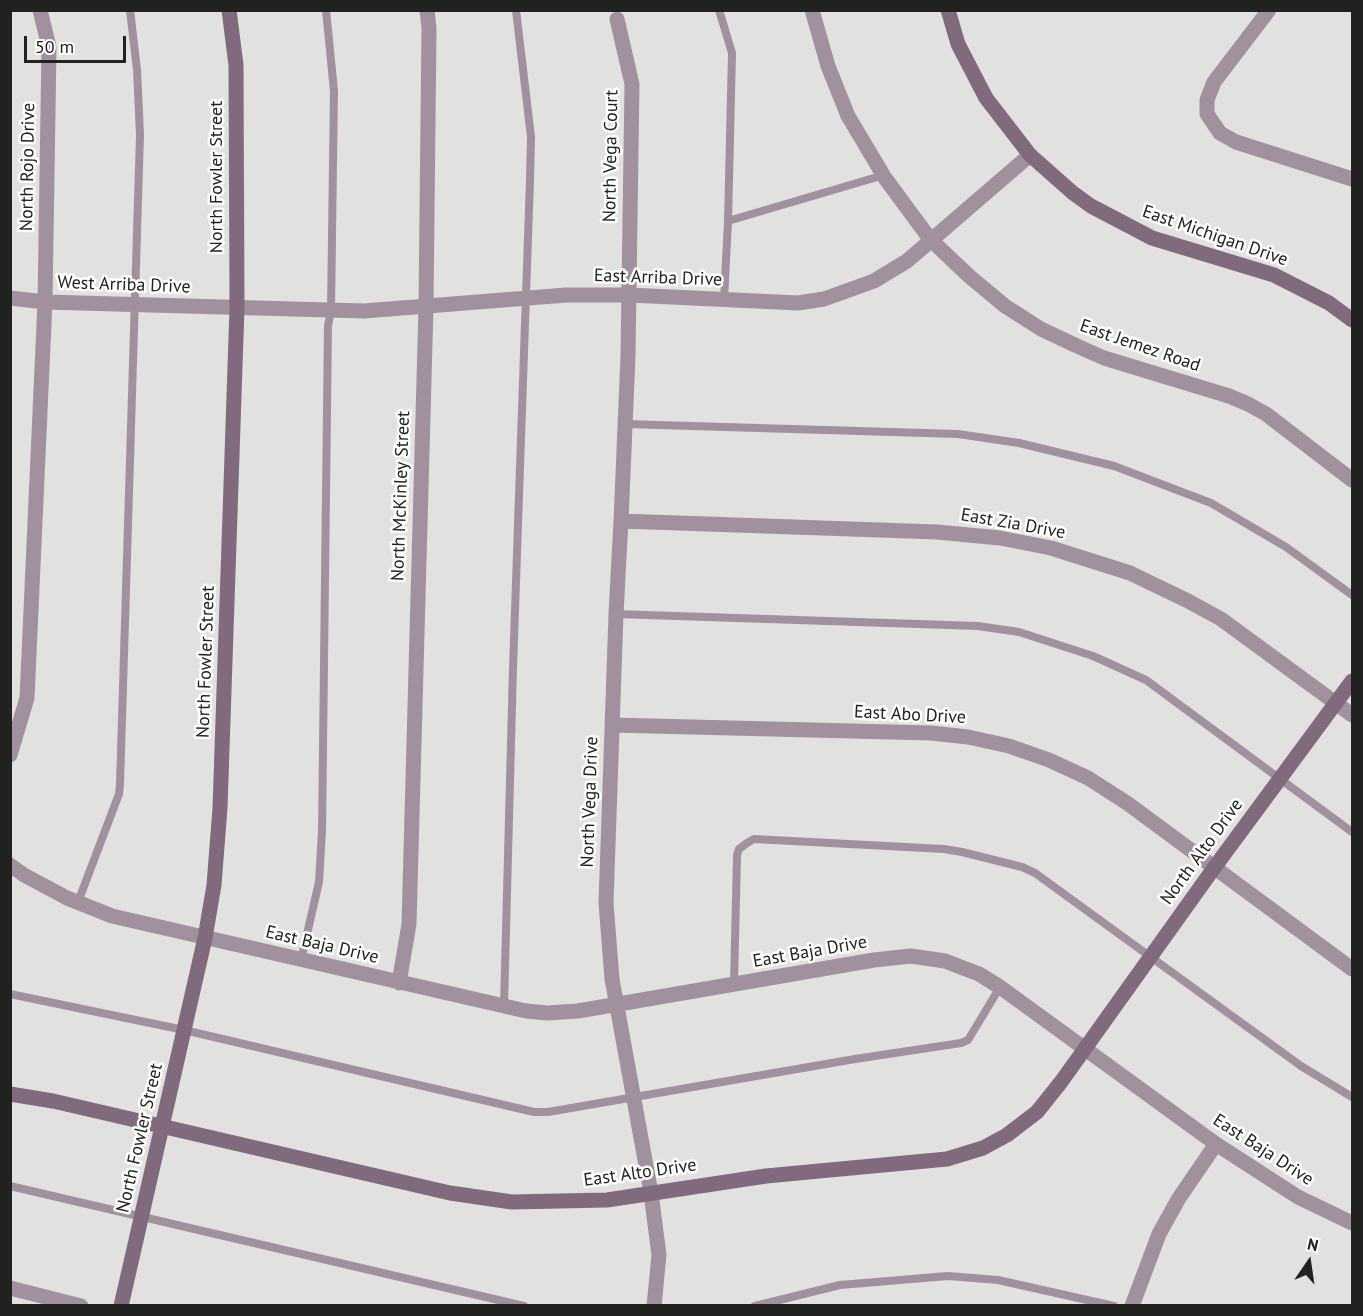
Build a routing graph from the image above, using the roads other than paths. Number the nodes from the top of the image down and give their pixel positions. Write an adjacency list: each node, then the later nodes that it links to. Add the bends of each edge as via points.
1 (39, 10): 21 (street, North Rojo Drive, via 49,47)
2 (130, 10): 22 (lane, via 140,135)
3 (229, 10): 24 (street, North Fowler Street, via 236,65)
4 (326, 10): 25 (lane, via 334,91)
5 (427, 10): 23 (street, North McKinley Street)
6 (516, 10): 18 (lane, via 531,137)
7 (718, 10): 15 (lane, via 732,53)
8 (812, 10): 13 (street, East Jemez Road, via 848,116)
9 (948, 10): 12 (street, East Michigan Drive, via 958,44 986,98)
10 (1269, 10): 14 (street, via 1214,82 1207,114 1220,133 1236,142)
11 (617, 19): 17 (street, North Vega Court, via 632,84)
12 (1030, 155): 16 (street, East Arriba Drive); 26 (street, East Michigan Drive, via 1073,193 1114,219 1152,238 1274,275)
13 (884, 175): 15 (lane); 16 (street, East Jemez Road)
14 (1353, 179)
15 (728, 221): 20 (lane)
16 (930, 239): 20 (street, East Arriba Drive, via 907,261 874,281 824,299 798,303); 28 (street, East Jemez Road, via 1005,306 1041,329 1104,358 1248,404)
17 (629, 295): 18 (street, East Arriba Drive); 20 (street, East Arriba Drive); 27 (street, North Vega Drive)
18 (525, 297): 23 (street, East Arriba Drive); 51 (lane)
19 (10, 298): 21 (street, West Arriba Drive)
20 (724, 300)
21 (45, 302): 22 (street, West Arriba Drive); 36 (street, North Rojo Drive, via 27,698)
22 (136, 304): 24 (street, West Arriba Drive); 41 (lane, via 120,784)
23 (426, 307): 25 (street, East Arriba Drive); 46 (street, North McKinley Street, via 409,924)
24 (237, 308): 25 (street, East Arriba Drive); 42 (street, North Fowler Street, via 220,808)
25 (331, 310): 44 (lane, via 322,831 319,882)
26 (1353, 320)
27 (625, 424): 29 (street, North Vega Drive); 30 (lane, via 958,434 1019,443 1114,466 1211,503 1287,547)
28 (1353, 480)
29 (621, 521): 31 (street, North Vega Drive); 33 (street, East Zia Drive, via 937,532 1051,548 1130,573 1188,601 1221,619)
30 (1353, 595)
31 (616, 614): 35 (street, North Vega Drive); 37 (lane, via 978,626 1019,633 1093,656 1146,680)
32 (1353, 681): 33 (street, North Alto Drive)
33 (1336, 703): 34 (street, East Zia Drive); 37 (street, North Alto Drive)
34 (1353, 715)
35 (612, 725): 40 (street, East Abo Drive, via 931,733 1009,746 1088,778); 50 (street, North Vega Drive, via 606,903)
36 (10, 755)
37 (1280, 778): 38 (lane); 40 (street, North Alto Drive)
38 (1353, 832)
39 (10, 865): 41 (street, East Baja Drive)
40 (1214, 868): 43 (street, North Alto Drive); 45 (street, East Abo Drive)
41 (78, 902): 42 (street, East Baja Drive, via 112,916)
42 (205, 938): 44 (street, East Baja Drive); 52 (street, North Fowler Street)
43 (1150, 957): 47 (lane, via 1035,873 1015,865 944,849 754,839 738,849 736,855); 53 (street, North Alto Drive); 56 (lane, via 1301,1066)
44 (301, 960): 46 (street, East Baja Drive)
45 (1353, 969)
46 (399, 983): 51 (street, East Baja Drive)
47 (734, 984): 48 (street, East Baja Drive, via 911,956 963,966); 50 (street, East Baja Drive)
48 (1000, 987): 53 (street, East Baja Drive); 55 (lane, via 968,1040 961,1043)
49 (10, 994): 52 (lane)
50 (616, 1005): 51 (street, East Baja Drive, via 547,1013); 55 (street, North Vega Drive)
51 (504, 1006)
52 (184, 1030): 55 (lane, via 534,1112); 57 (street, North Fowler Street)
53 (1086, 1048): 58 (street, East Baja Drive); 60 (street, East Alto Drive, via 1037,1112 983,1148 947,1159 766,1176)
54 (10, 1094): 57 (street, East Alto Drive)
55 (632, 1096): 60 (street, North Vega Drive)
56 (1353, 1097)
57 (163, 1126): 60 (street, East Alto Drive, via 473,1197 562,1203); 61 (street, North Fowler Street)
58 (1216, 1144): 62 (street, East Baja Drive, via 1298,1197); 70 (street, via 1158,1234)
59 (10, 1186): 61 (lane)
60 (651, 1193): 67 (street, North Vega Drive, via 659,1255)
61 (141, 1218): 65 (street, North Fowler Street); 66 (lane)
62 (1353, 1223)
63 (10, 1288): 64 (street)
64 (81, 1305)
65 (121, 1305)
66 (524, 1305)
67 (654, 1305)
68 (755, 1305): 69 (lane, via 840,1286 948,1276 998,1280)
69 (1114, 1305)
70 (1132, 1305)

